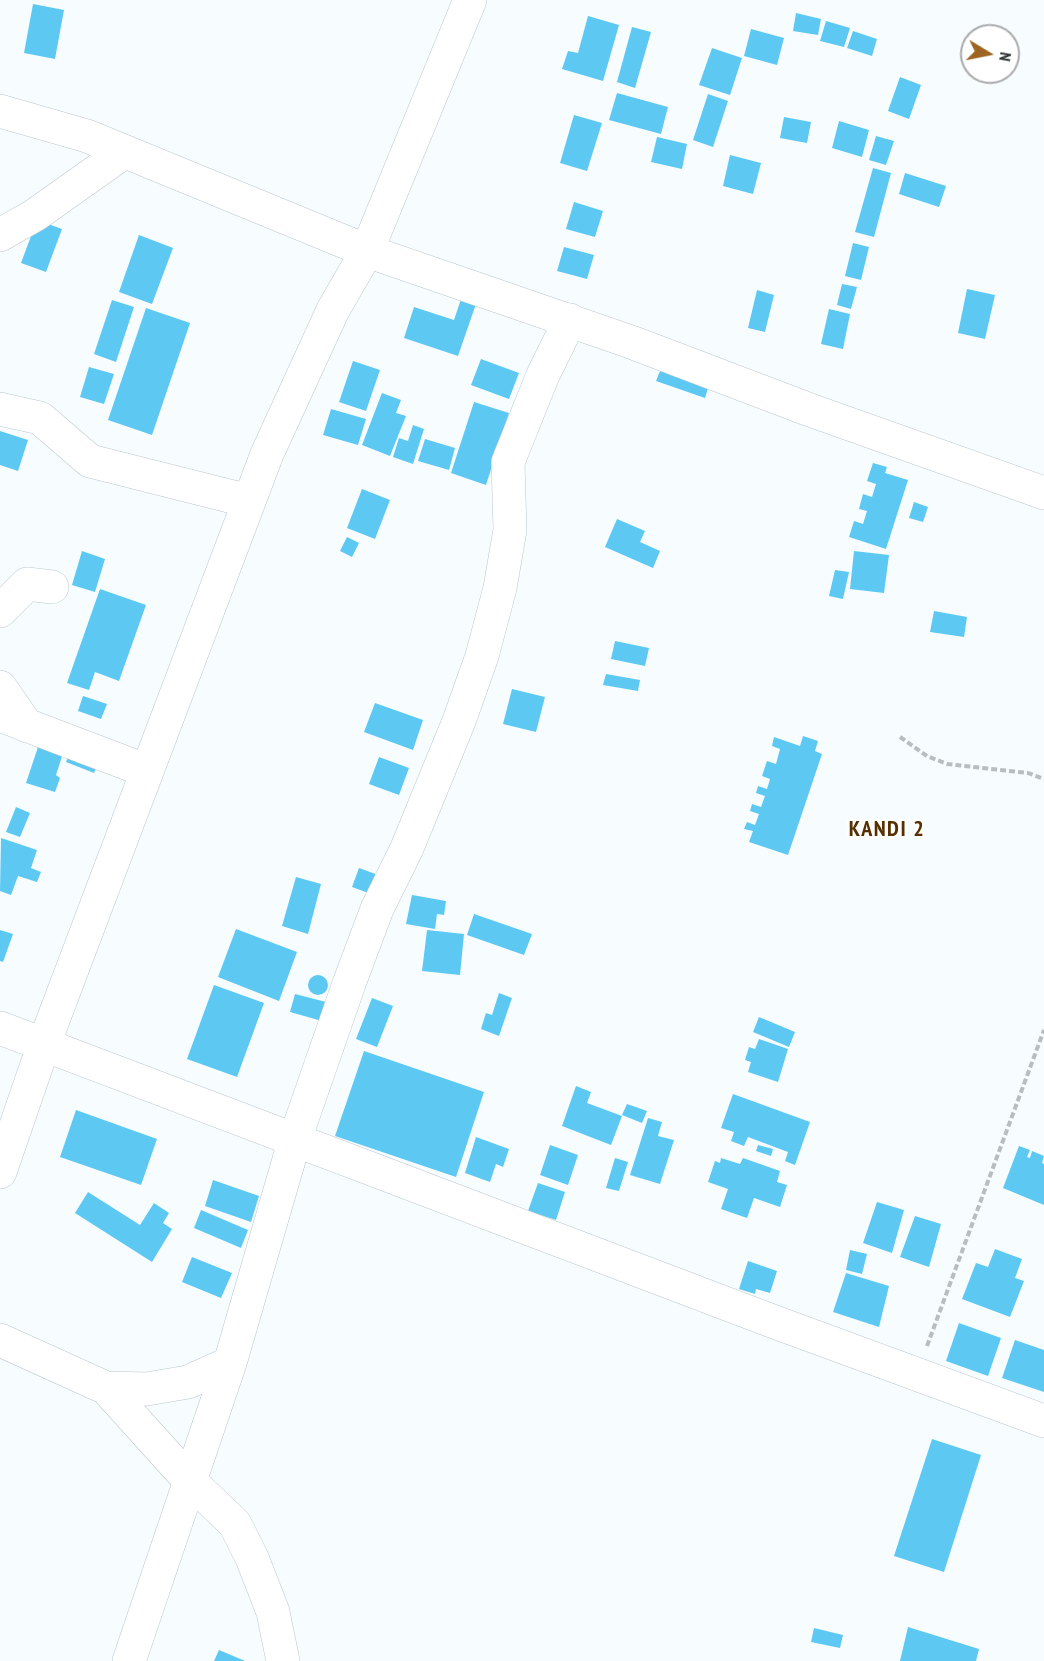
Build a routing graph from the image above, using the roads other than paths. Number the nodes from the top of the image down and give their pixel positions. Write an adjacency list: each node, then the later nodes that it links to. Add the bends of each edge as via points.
1 (470, 0): 5 (street)
2 (0, 111): 3 (street, via 87,136)
3 (124, 152): 4 (street); 5 (street)
4 (0, 235)
5 (367, 251): 6 (street); 9 (street, via 333,310)
6 (570, 320): 8 (street); 17 (street, via 508,462 510,530 482,656 411,838 377,909)
7 (0, 409): 9 (street, via 40,418 90,461)
8 (1044, 493)
9 (249, 501): 14 (street)
10 (52, 587): 11 (street, via 27,584)
11 (0, 611)
12 (0, 687): 13 (street)
13 (14, 721): 14 (street)
14 (147, 771): 16 (street)
15 (0, 1028): 16 (street)
16 (44, 1044): 17 (street); 18 (street)
17 (295, 1139): 20 (street); 22 (street)
18 (0, 1172)
19 (0, 1340): 21 (street)
20 (230, 1363): 21 (street, via 188,1382 147,1389); 23 (street)
21 (106, 1388): 23 (street)
22 (1044, 1421)
23 (190, 1481): 24 (street); 25 (street, via 235,1524 273,1612)
24 (129, 1661)
25 (284, 1661)

